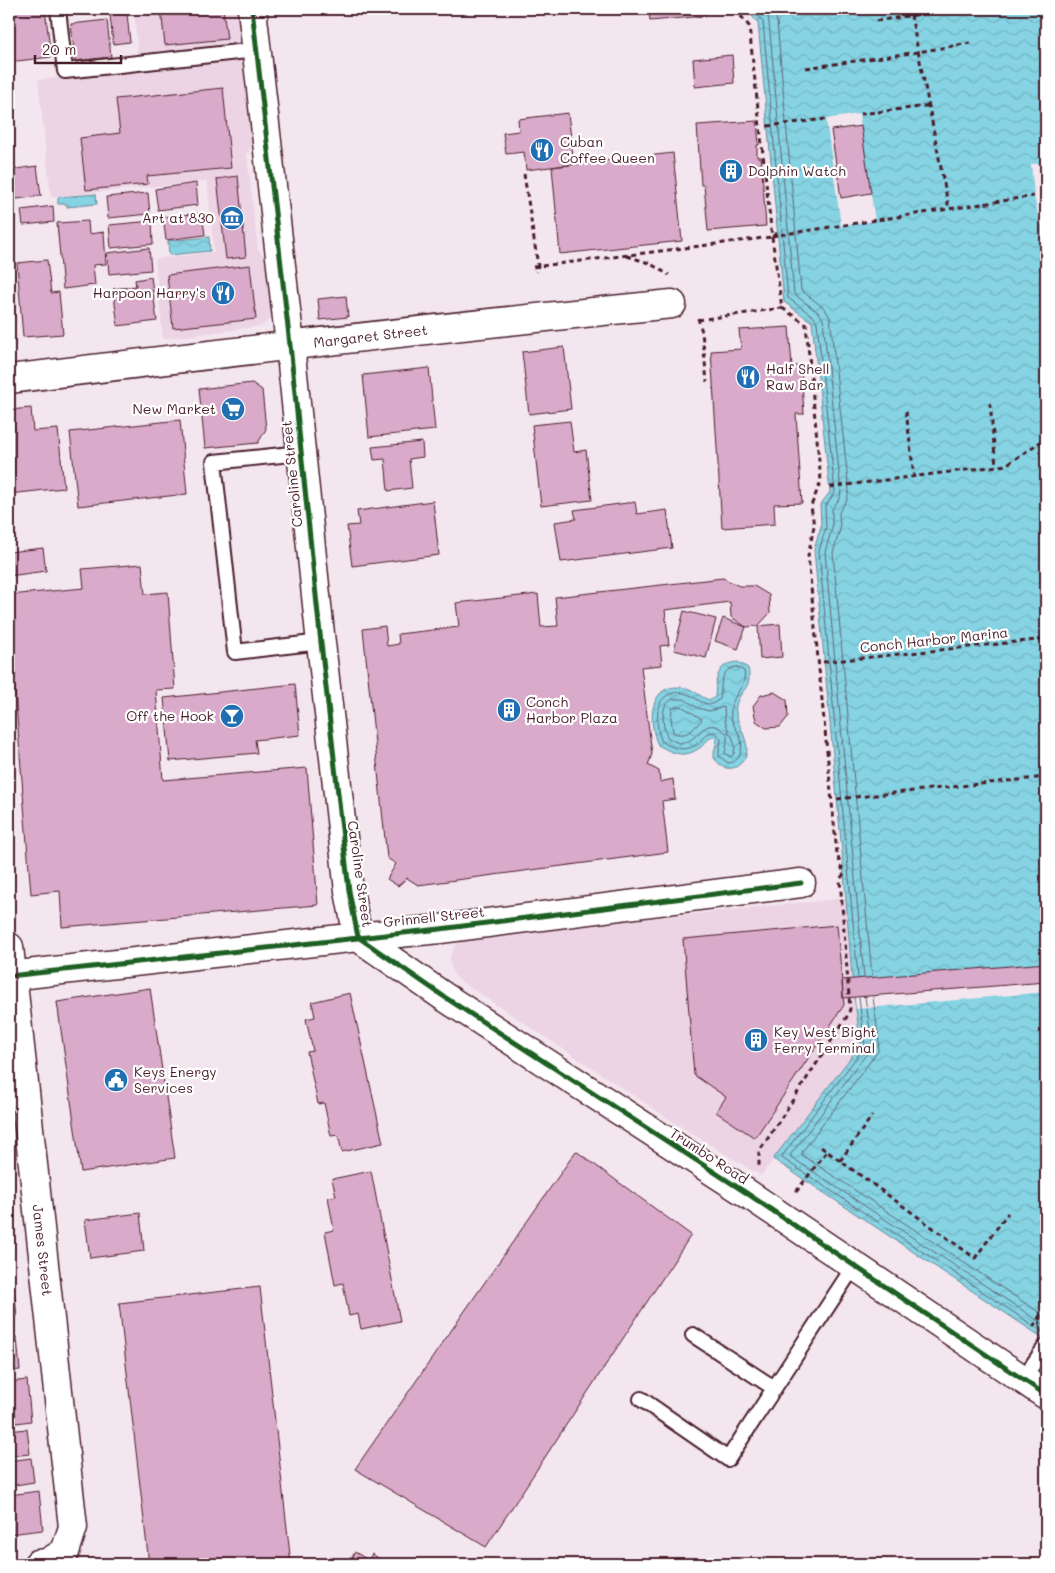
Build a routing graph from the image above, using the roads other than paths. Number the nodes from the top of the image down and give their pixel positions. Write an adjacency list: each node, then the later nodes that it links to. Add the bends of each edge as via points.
1 (58, 9): 3 (lane, via 65,71)
2 (252, 9): 3 (street, Caroline Street)
3 (256, 50): 5 (street, Caroline Street)
4 (672, 304): 5 (street, Margaret Street)
5 (290, 345): 6 (street, Margaret Street); 7 (street, Caroline Street)
6 (9, 379)
7 (301, 453): 8 (street, Caroline Street); 8 (lane, via 214,462 235,652)
8 (321, 642): 10 (street, Caroline Street, via 349,891)
9 (801, 882): 10 (street, Grinnell Street)
10 (358, 937): 12 (street, Grinnell Street); 13 (street, Trumbo Road)
11 (9, 946): 12 (street, James Street)
12 (10, 976): 20 (street, James Street, via 73,1527 65,1552 47,1563)
13 (854, 1266): 16 (street, Trumbo Road); 17 (lane)
14 (693, 1335): 17 (lane)
15 (1046, 1346): 16 (lane)
16 (1022, 1380): 18 (street, Trumbo Road)
17 (774, 1388): 19 (lane, via 728,1459)
18 (1046, 1395)
19 (641, 1399)
20 (38, 1564)

